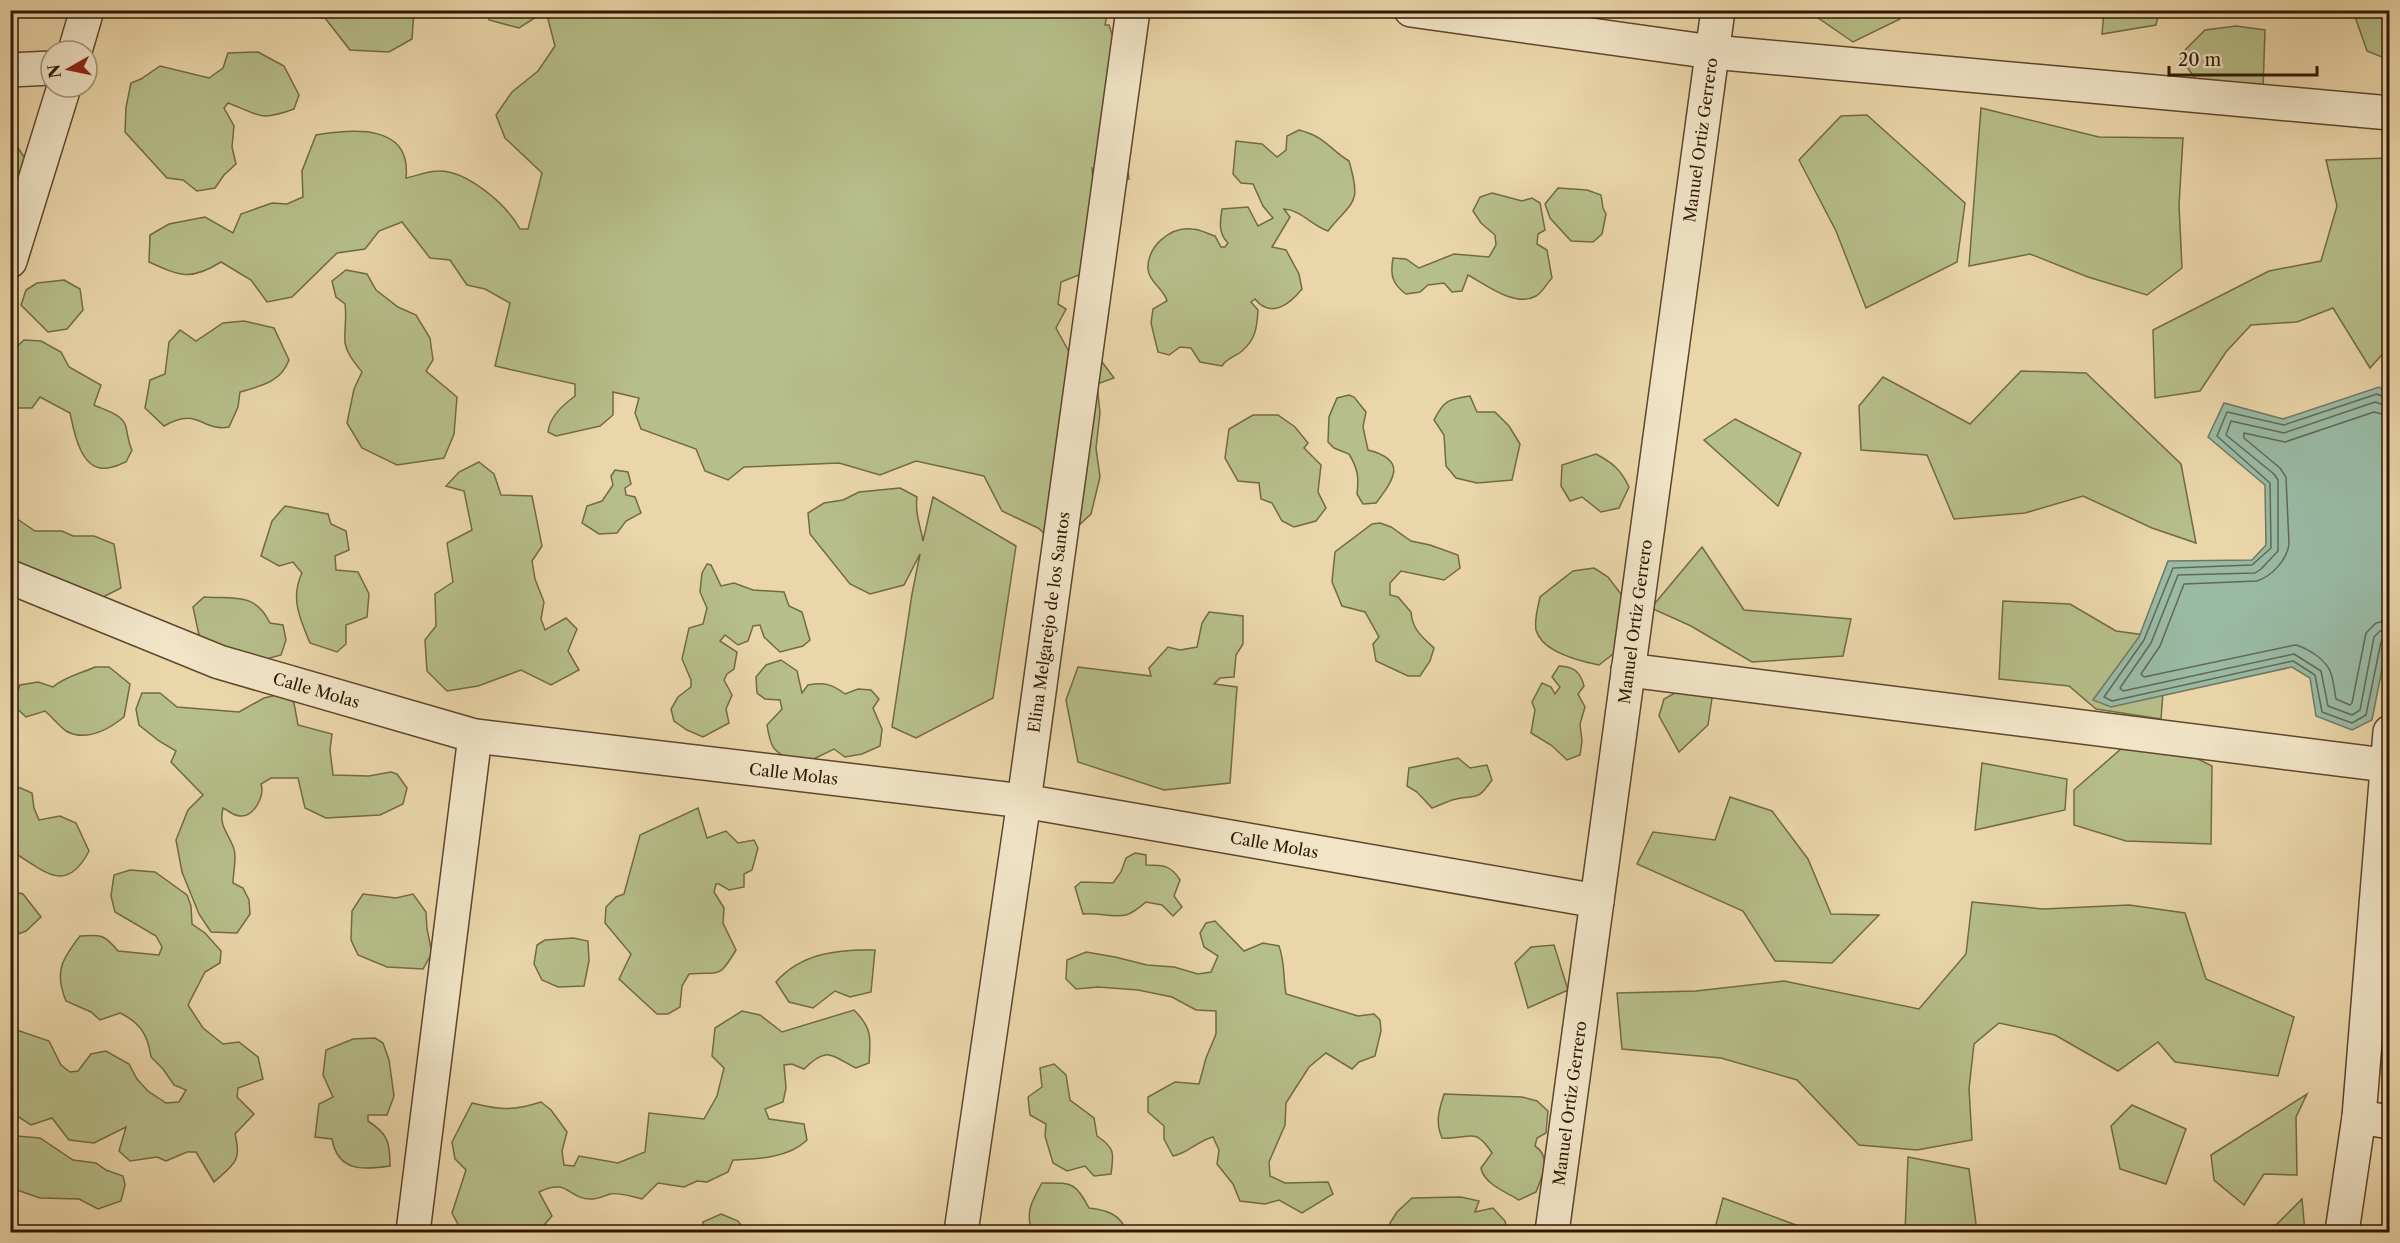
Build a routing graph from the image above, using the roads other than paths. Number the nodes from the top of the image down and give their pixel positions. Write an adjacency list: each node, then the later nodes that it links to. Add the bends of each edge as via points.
1 (87, 10): 5 (street)
2 (1134, 10): 17 (street, Elina Melgarejo de los Santos)
3 (1411, 10): 6 (street)
4 (1718, 10): 6 (street, Manuel Ortiz Gerrero)
5 (79, 39)
6 (1712, 52): 10 (street); 13 (street, Manuel Ortiz Gerrero)
7 (39, 69): 8 (street)
8 (10, 70)
9 (60, 99): 11 (street)
10 (2390, 113)
11 (10, 261)
12 (10, 577): 15 (street, Calle Molas, via 219,662)
13 (1628, 670): 16 (street); 18 (street, Manuel Ortiz Gerrero)
14 (2390, 732): 16 (street)
15 (476, 736): 17 (street, Calle Molas); 20 (street)
16 (2385, 765): 19 (street)
17 (1024, 801): 18 (street, Calle Molas); 21 (street, Elina Melgarejo de los Santos)
18 (1597, 901): 22 (street, Manuel Ortiz Gerrero)
19 (2374, 1119): 23 (street)
20 (413, 1233)
21 (961, 1233)
22 (1552, 1233)
23 (2342, 1233)

